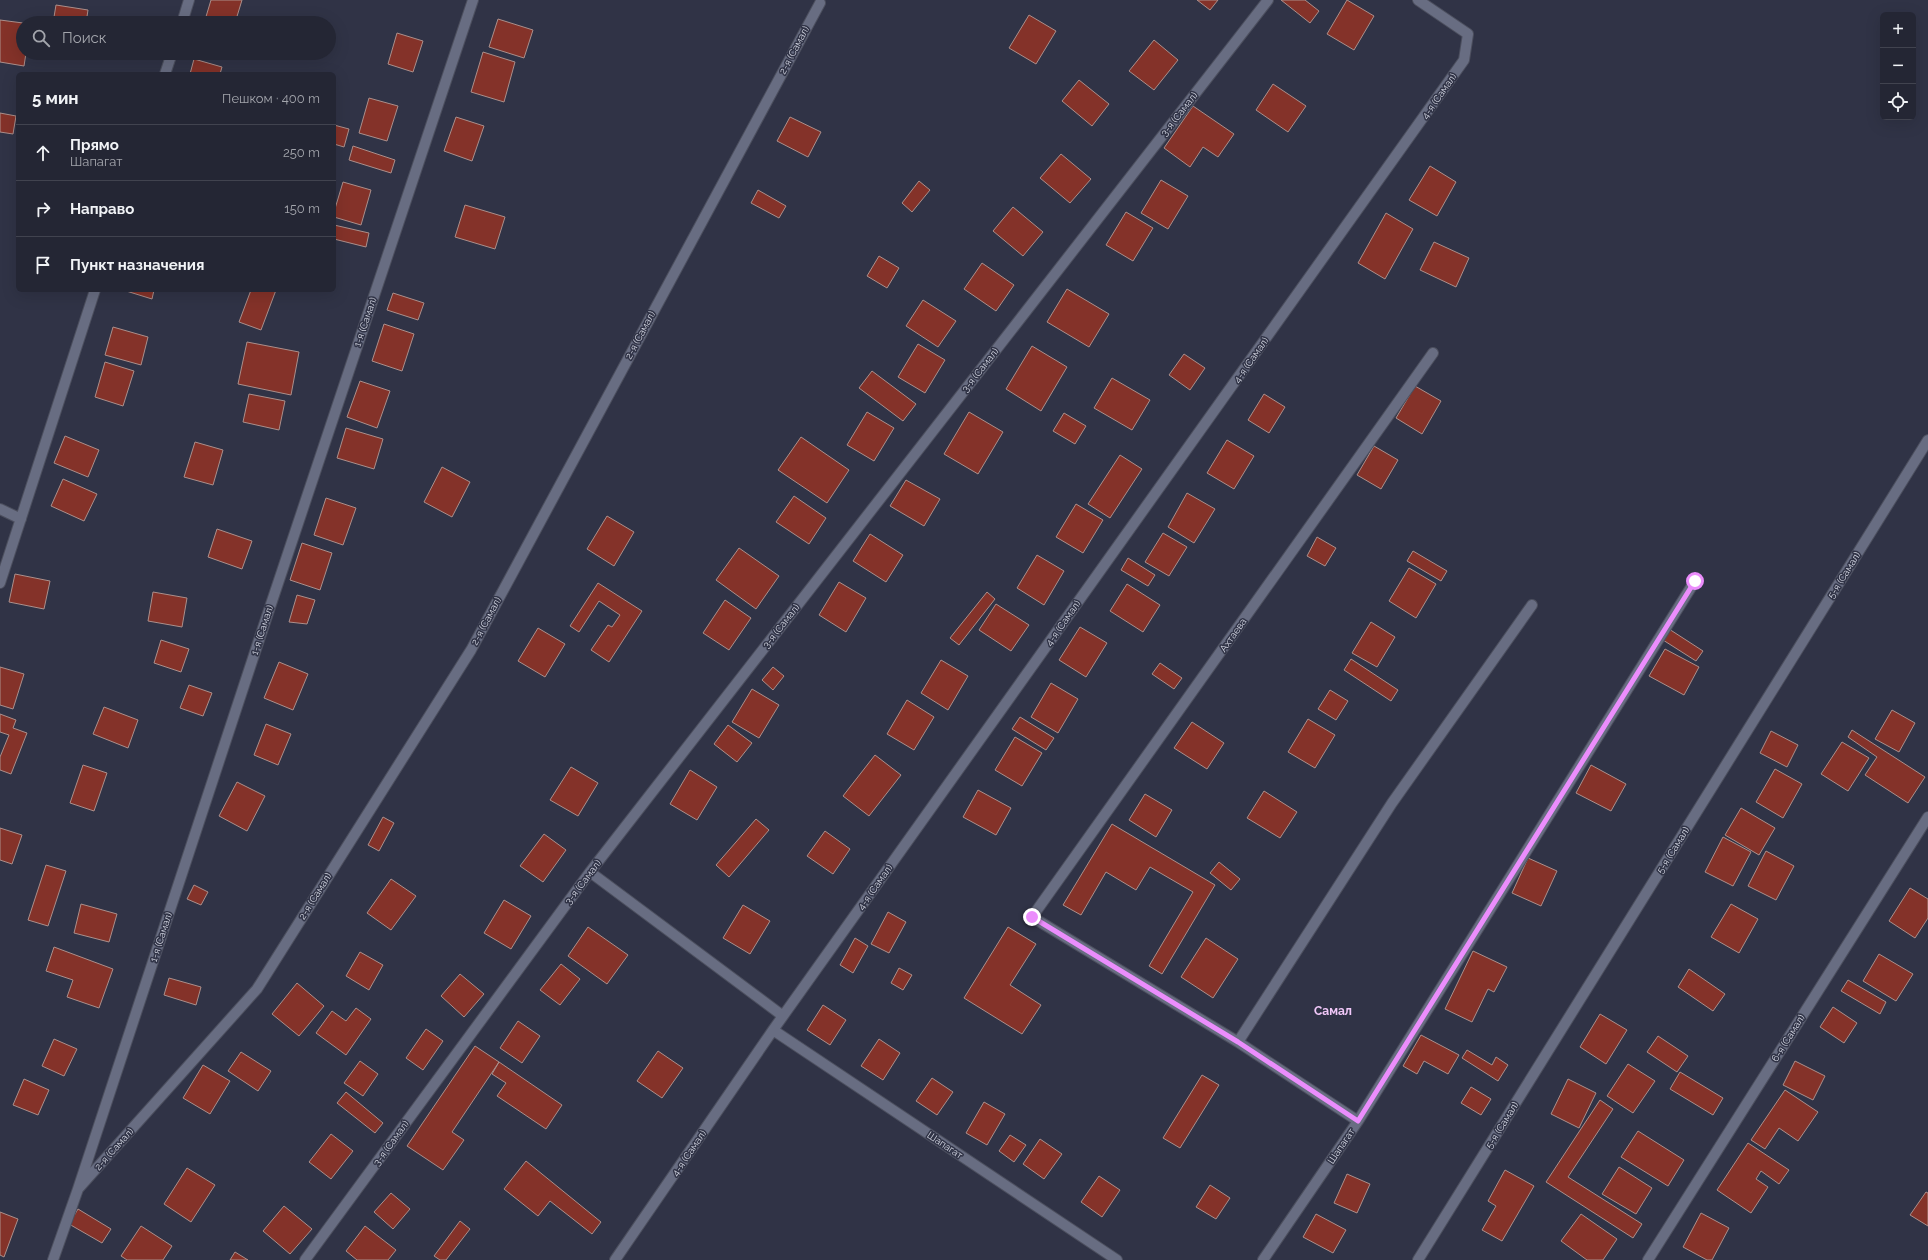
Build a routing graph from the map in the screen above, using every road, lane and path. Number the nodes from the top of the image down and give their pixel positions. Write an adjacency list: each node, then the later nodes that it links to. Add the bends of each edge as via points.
1 (189, 0): 6 (street)
2 (473, 0): 23 (street, 1-я (Самал))
3 (1268, 0): 18 (street, 3-я (Самал))
4 (1418, 0): 19 (street, 4-я (Самал), via 1468,34 1464,60)
5 (820, 2): 23 (street, 2-я (Самал), via 471,650 257,989)
6 (184, 16)
7 (170, 60): 8 (street)
8 (166, 72)
9 (94, 292): 13 (street)
10 (1433, 353): 21 (street, Ахтаева, via 1032,917)
11 (1928, 440): 29 (street, 5-я (Самал))
12 (0, 509): 13 (street)
13 (21, 519): 15 (street)
14 (1695, 581): 22 (street, Шапагат)
15 (0, 583)
16 (1532, 605): 21 (street, via 1392,803)
17 (1928, 817): 30 (street, 6-я (Самал))
18 (590, 872): 19 (street); 25 (street, 3-я (Самал))
19 (783, 1016): 20 (street, 4-я (Самал))
20 (773, 1030): 26 (street, 4-я (Самал)); 27 (street, Шапагат)
21 (1238, 1042): 22 (street)
22 (1358, 1121): 28 (street, Шапагат)
23 (78, 1189): 24 (street, 1-я (Самал))
24 (53, 1260)
25 (305, 1260)
26 (616, 1260)
27 (1117, 1260)
28 (1263, 1260)
29 (1418, 1260)
30 (1648, 1260)

